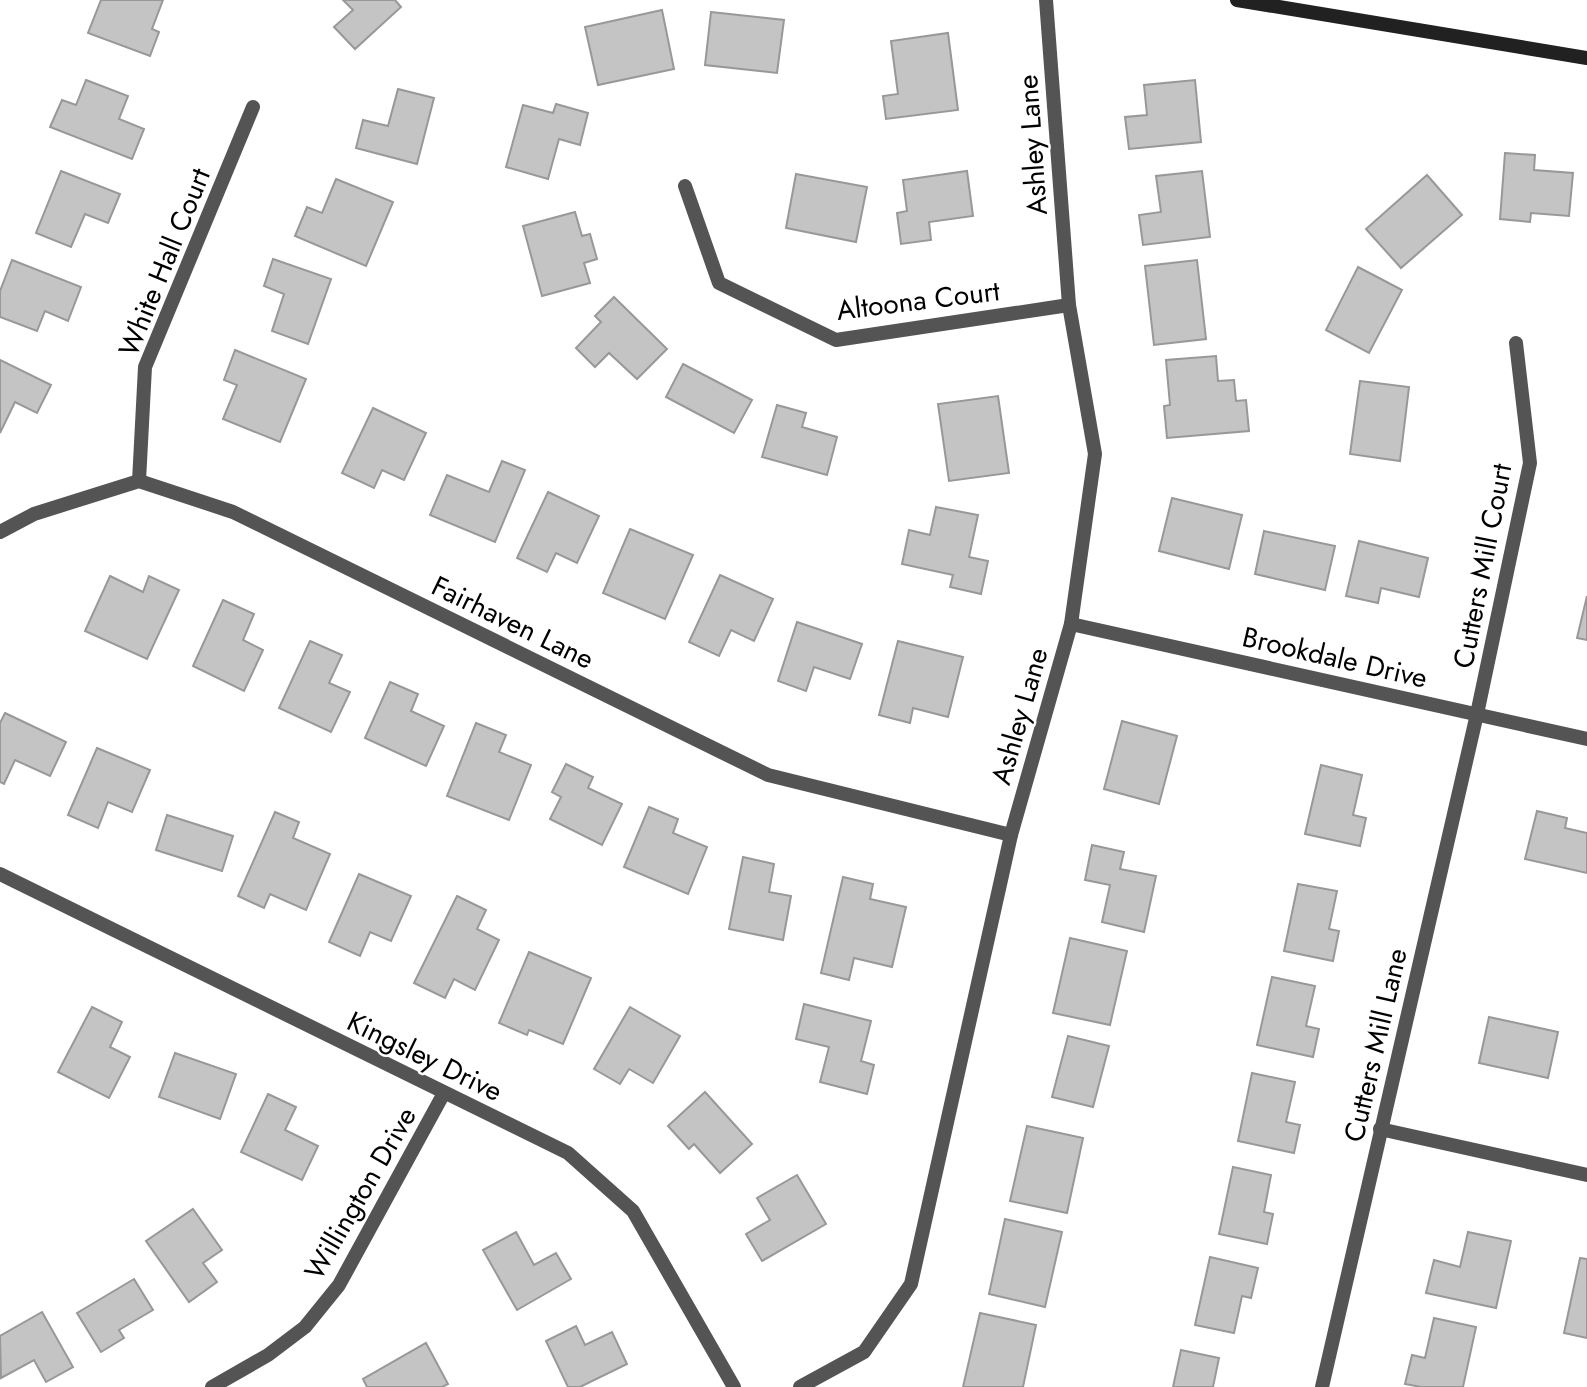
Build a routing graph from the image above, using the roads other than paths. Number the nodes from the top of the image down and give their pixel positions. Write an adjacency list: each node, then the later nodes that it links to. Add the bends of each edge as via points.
1 (1046, 0): 6 (street, Ashley Lane)
2 (1237, 0): 3 (street)
3 (1587, 58)
4 (253, 107): 8 (street, White Hall Court, via 145,367)
5 (685, 186): 6 (street, Altoona Court, via 719,283 836,340)
6 (1069, 305): 10 (street, Ashley Lane, via 1095,454)
7 (1516, 343): 11 (street, Cutters Mill Court, via 1530,463)
8 (139, 481): 9 (street, via 34,514); 13 (street, Fairhaven Lane, via 233,512 768,775)
9 (0, 532)
10 (1071, 624): 11 (street, Brookdale Drive); 13 (street, Ashley Lane)
11 (1477, 714): 12 (street, Brookdale Drive); 16 (street, Cutters Mill Lane)
12 (1587, 739)
13 (1011, 835): 20 (street, Ashley Lane, via 911,1283 864,1352)
14 (0, 874): 15 (street, Kingsley Drive)
15 (444, 1093): 18 (street, Willington Drive, via 339,1285 305,1327); 19 (street, Kingsley Drive, via 568,1153 633,1211)
16 (1380, 1129): 17 (street); 21 (street, Cutters Mill Lane)
17 (1587, 1175)
18 (212, 1387)
19 (734, 1387)
20 (800, 1387)
21 (1322, 1387)

